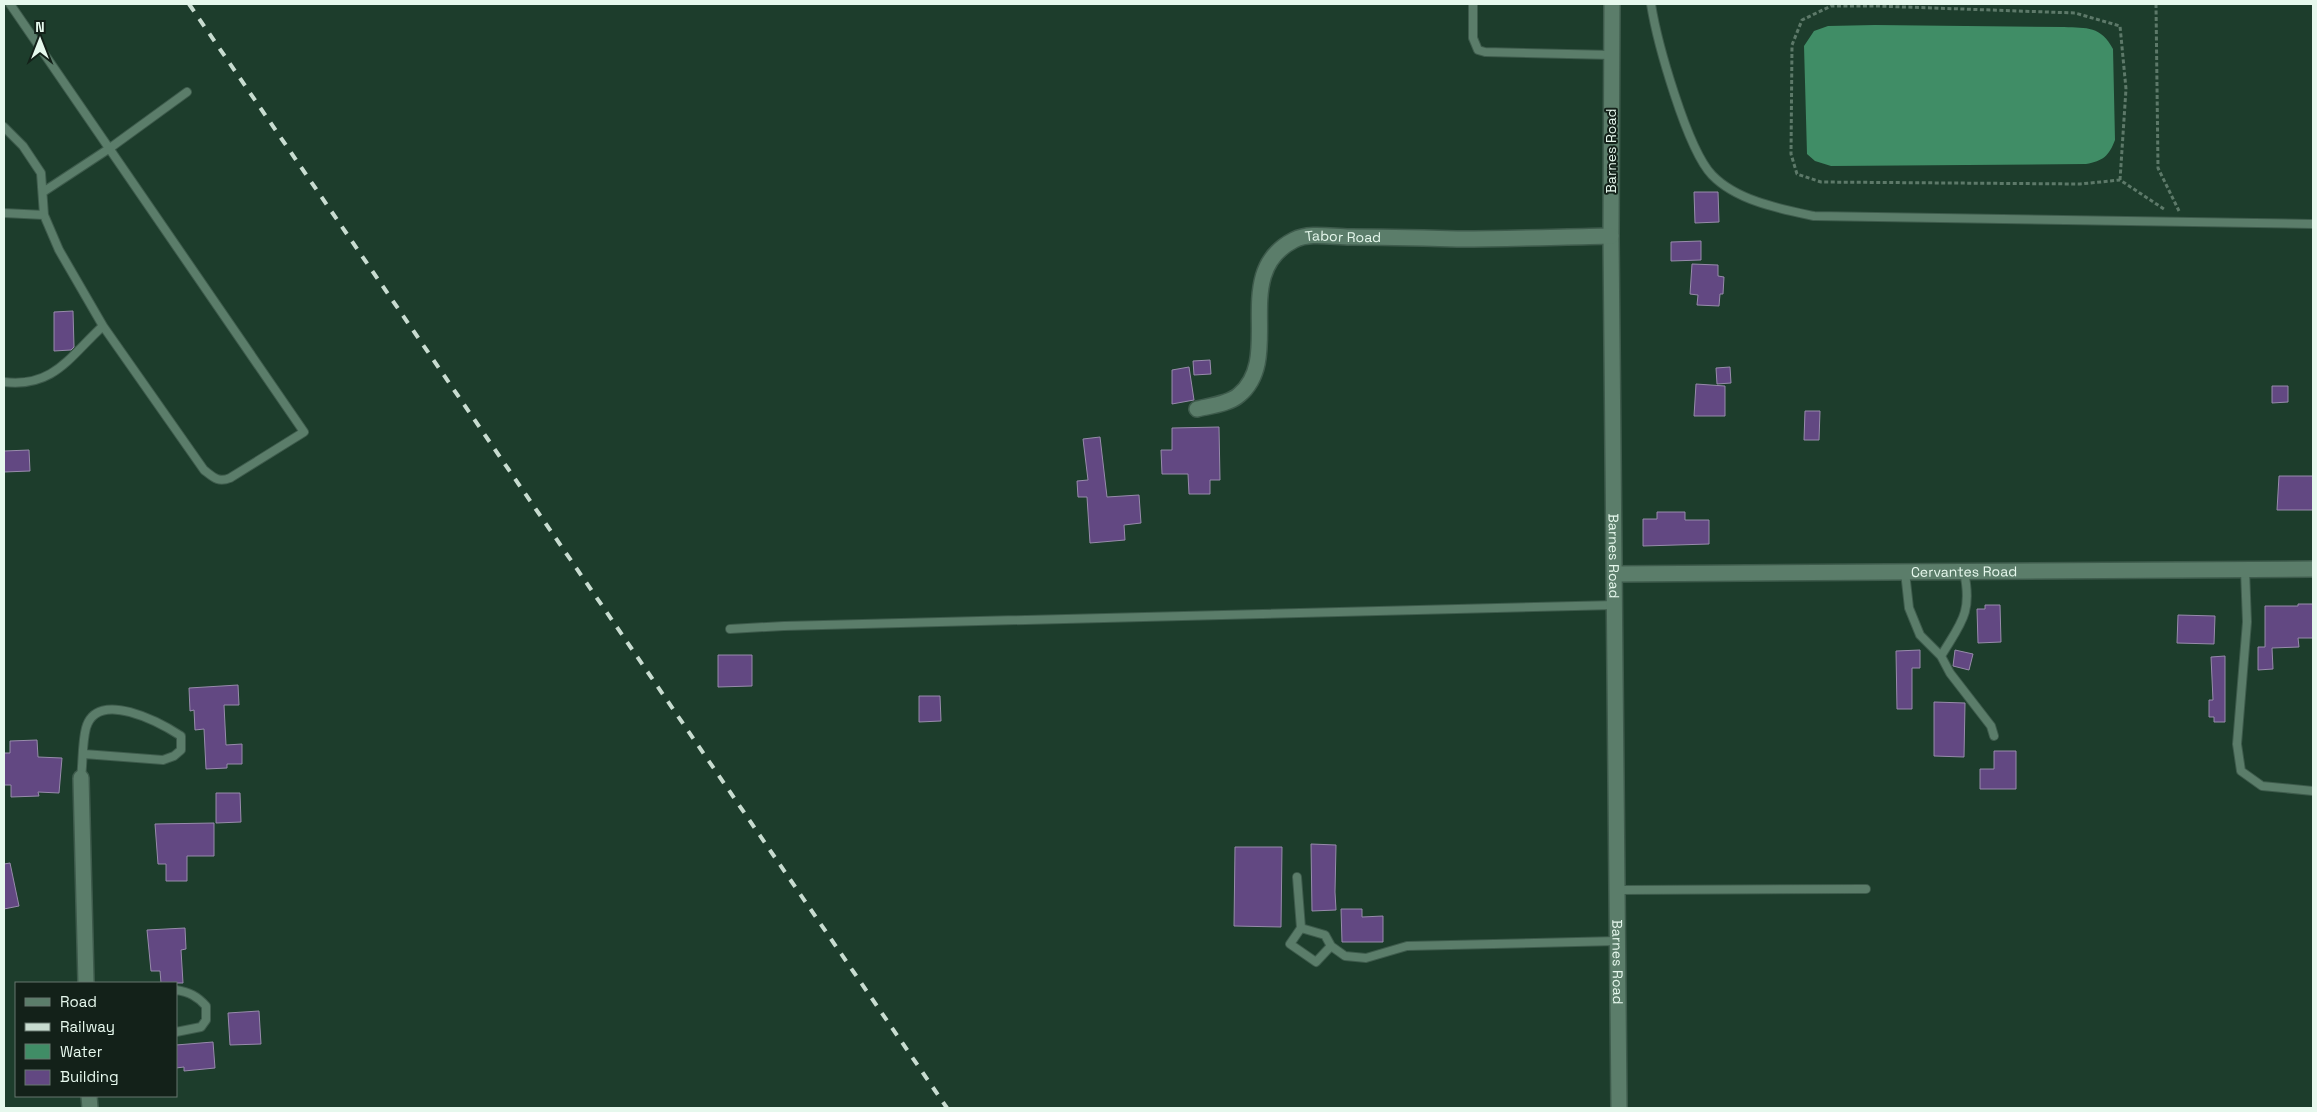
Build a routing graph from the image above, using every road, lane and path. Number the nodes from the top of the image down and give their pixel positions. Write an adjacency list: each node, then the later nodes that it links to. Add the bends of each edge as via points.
1 (10, 4): 9 (lane)
2 (1474, 4): 6 (lane, via 1473,38 1478,50)
3 (1612, 4): 6 (street, Barnes Road)
4 (1651, 4): 14 (lane, via 1670,78 1701,158 1712,175 1725,186 1750,198 1814,216)
5 (2156, 4): 14 (path, via 2158,168)
6 (1612, 55): 16 (street, Barnes Road)
7 (187, 92): 9 (lane)
8 (4, 127): 11 (lane, via 24,146 41,173)
9 (110, 148): 11 (lane); 17 (lane, via 304,432 230,478 214,479 204,470)
10 (2120, 180): 10 (path, via 2126,89 2120,26 2075,13 1878,6 1831,6 1802,20 1792,45 1791,154 1797,174 1820,182 2080,184); 14 (path)
11 (43, 192): 13 (lane)
12 (4, 213): 13 (lane)
13 (44, 216): 17 (lane, via 59,250)
14 (2185, 223): 15 (lane)
15 (2313, 224)
16 (1611, 236): 19 (street, Tabor Road, via 1523,239 1329,236 1296,239 1272,256 1263,276 1258,363 1249,385 1238,396); 24 (street, Barnes Road)
17 (103, 326): 18 (lane, via 70,359 42,380 21,384)
18 (4, 382)
19 (1196, 409)
20 (2245, 570): 21 (street, Cervantes Road); 23 (street, Cervantes Road); 31 (lane, via 2246,622 2237,744 2241,771 2262,786)
21 (2313, 570)
22 (1905, 572): 23 (street, Cervantes Road); 24 (street, Cervantes Road); 27 (lane, via 1912,620 1920,635)
23 (1964, 572): 27 (lane, via 1967,599 1964,618)
24 (1615, 574): 25 (street, Barnes Road)
25 (1616, 605): 26 (lane, via 1116,616); 34 (street, Barnes Road)
26 (730, 629)
27 (1941, 656): 28 (lane, via 1950,673 1991,726)
28 (1994, 736)
29 (84, 754): 29 (lane, via 86,726 96,713 108,708 128,710 181,736 181,750 163,760); 30 (lane)
30 (81, 778): 38 (street)
31 (2313, 791)
32 (1297, 877): 35 (lane)
33 (1866, 889): 34 (lane)
34 (1617, 890): 36 (street, Barnes Road)
35 (1301, 928): 37 (lane, via 1325,935); 37 (lane, via 1290,944 1316,962)
36 (1618, 941): 37 (lane, via 1407,946 1366,958 1345,956); 41 (street, Barnes Road)
37 (1331, 946)
38 (86, 982)
39 (178, 990): 40 (lane, via 199,998 206,1006 206,1020 201,1026)
40 (178, 1032)
41 (1619, 1108)

